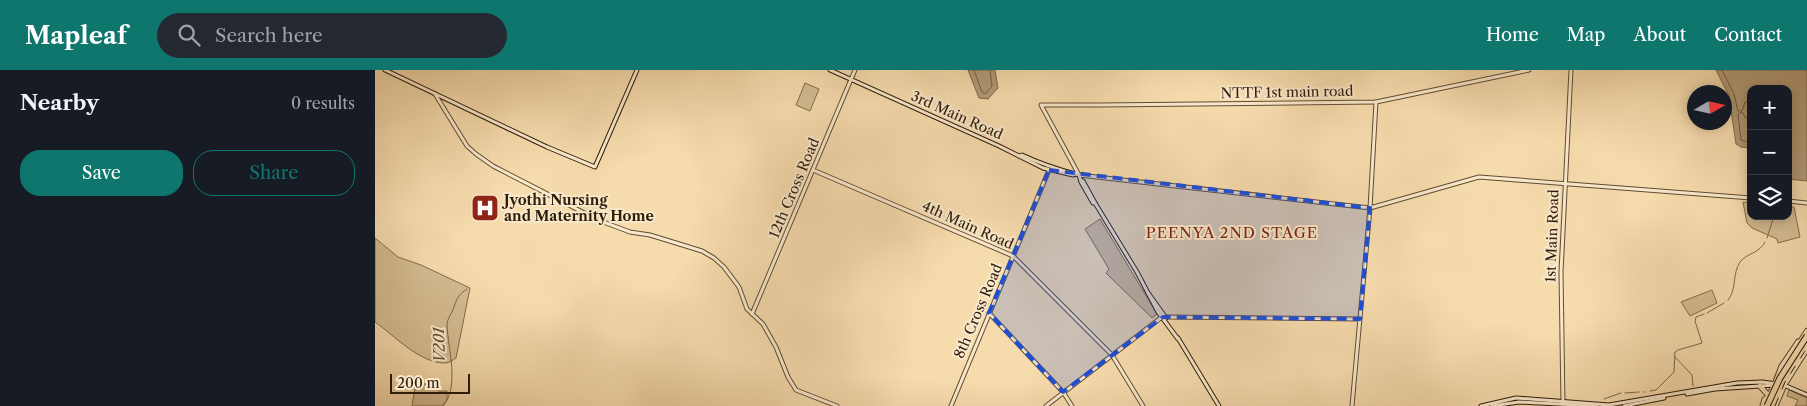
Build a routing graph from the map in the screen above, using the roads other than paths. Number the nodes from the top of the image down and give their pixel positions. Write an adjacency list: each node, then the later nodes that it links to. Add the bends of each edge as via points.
1 (385, 70): 8 (street)
2 (637, 70): 8 (street, via 595,167)
3 (830, 70): 7 (street, 3rd Main Road)
4 (855, 70): 7 (street, 12th Cross Road)
5 (1529, 70): 9 (street, NTTF 1st main road)
6 (1571, 70): 14 (street, 1st Main Road)
7 (851, 80): 10 (street, 3rd Main Road); 11 (street, 12th Cross Road)
8 (435, 94): 21 (street, via 467,146 476,154 504,172 598,220 702,251 725,267)
9 (1376, 102): 13 (street, NTTF 1st main road, via 1041,105); 18 (street)
10 (1019, 156): 12 (street, 3rd Main Road); 13 (street, 3rd Main Road)
11 (813, 170): 19 (street, 4th Main Road); 21 (street, 12th Cross Road)
12 (1049, 170): 13 (street, 3rd Main Road); 19 (street, 8th Cross Road)
13 (1077, 174): 18 (street); 22 (street)
14 (1565, 184): 15 (street); 18 (street, via 1479,178); 35 (street, 1st Main Road, via 1561,272)
15 (1747, 198)
16 (1792, 201): 17 (street)
17 (1807, 202)
18 (1369, 208): 23 (street)
19 (1013, 256): 20 (street, 8th Cross Road); 28 (street, 4th Main Road)
20 (989, 313): 32 (street); 37 (street, 8th Cross Road)
21 (752, 314): 36 (street, via 763,324 796,390)
22 (1164, 317): 23 (street); 28 (street); 41 (street)
23 (1359, 319): 42 (street)
24 (1807, 329): 29 (highway)
25 (1807, 336): 47 (highway, bridge, via 1780,378)
26 (1807, 344): 31 (highway); 47 (highway, bridge)
27 (1807, 350): 31 (street)
28 (1112, 355): 32 (street); 40 (street, 4th Main Road)
29 (1774, 382): 30 (street); 31 (street); 34 (highway); 35 (street, via 1726,384 1609,405)
30 (1760, 386): 34 (highway); 46 (street, via 1715,389)
31 (1784, 386): 33 (street); 47 (highway)
32 (1063, 392): 38 (street); 39 (street)
33 (1807, 395)
34 (1767, 396): 47 (highway)
35 (1563, 402): 43 (street, via 1516,398); 44 (street); 45 (street)
36 (837, 406)
37 (951, 406)
38 (1046, 406)
39 (1072, 406)
40 (1143, 406)
41 (1219, 406)
42 (1351, 406)
43 (1481, 406)
44 (1492, 406)
45 (1597, 406)
46 (1624, 406)
47 (1769, 406)

